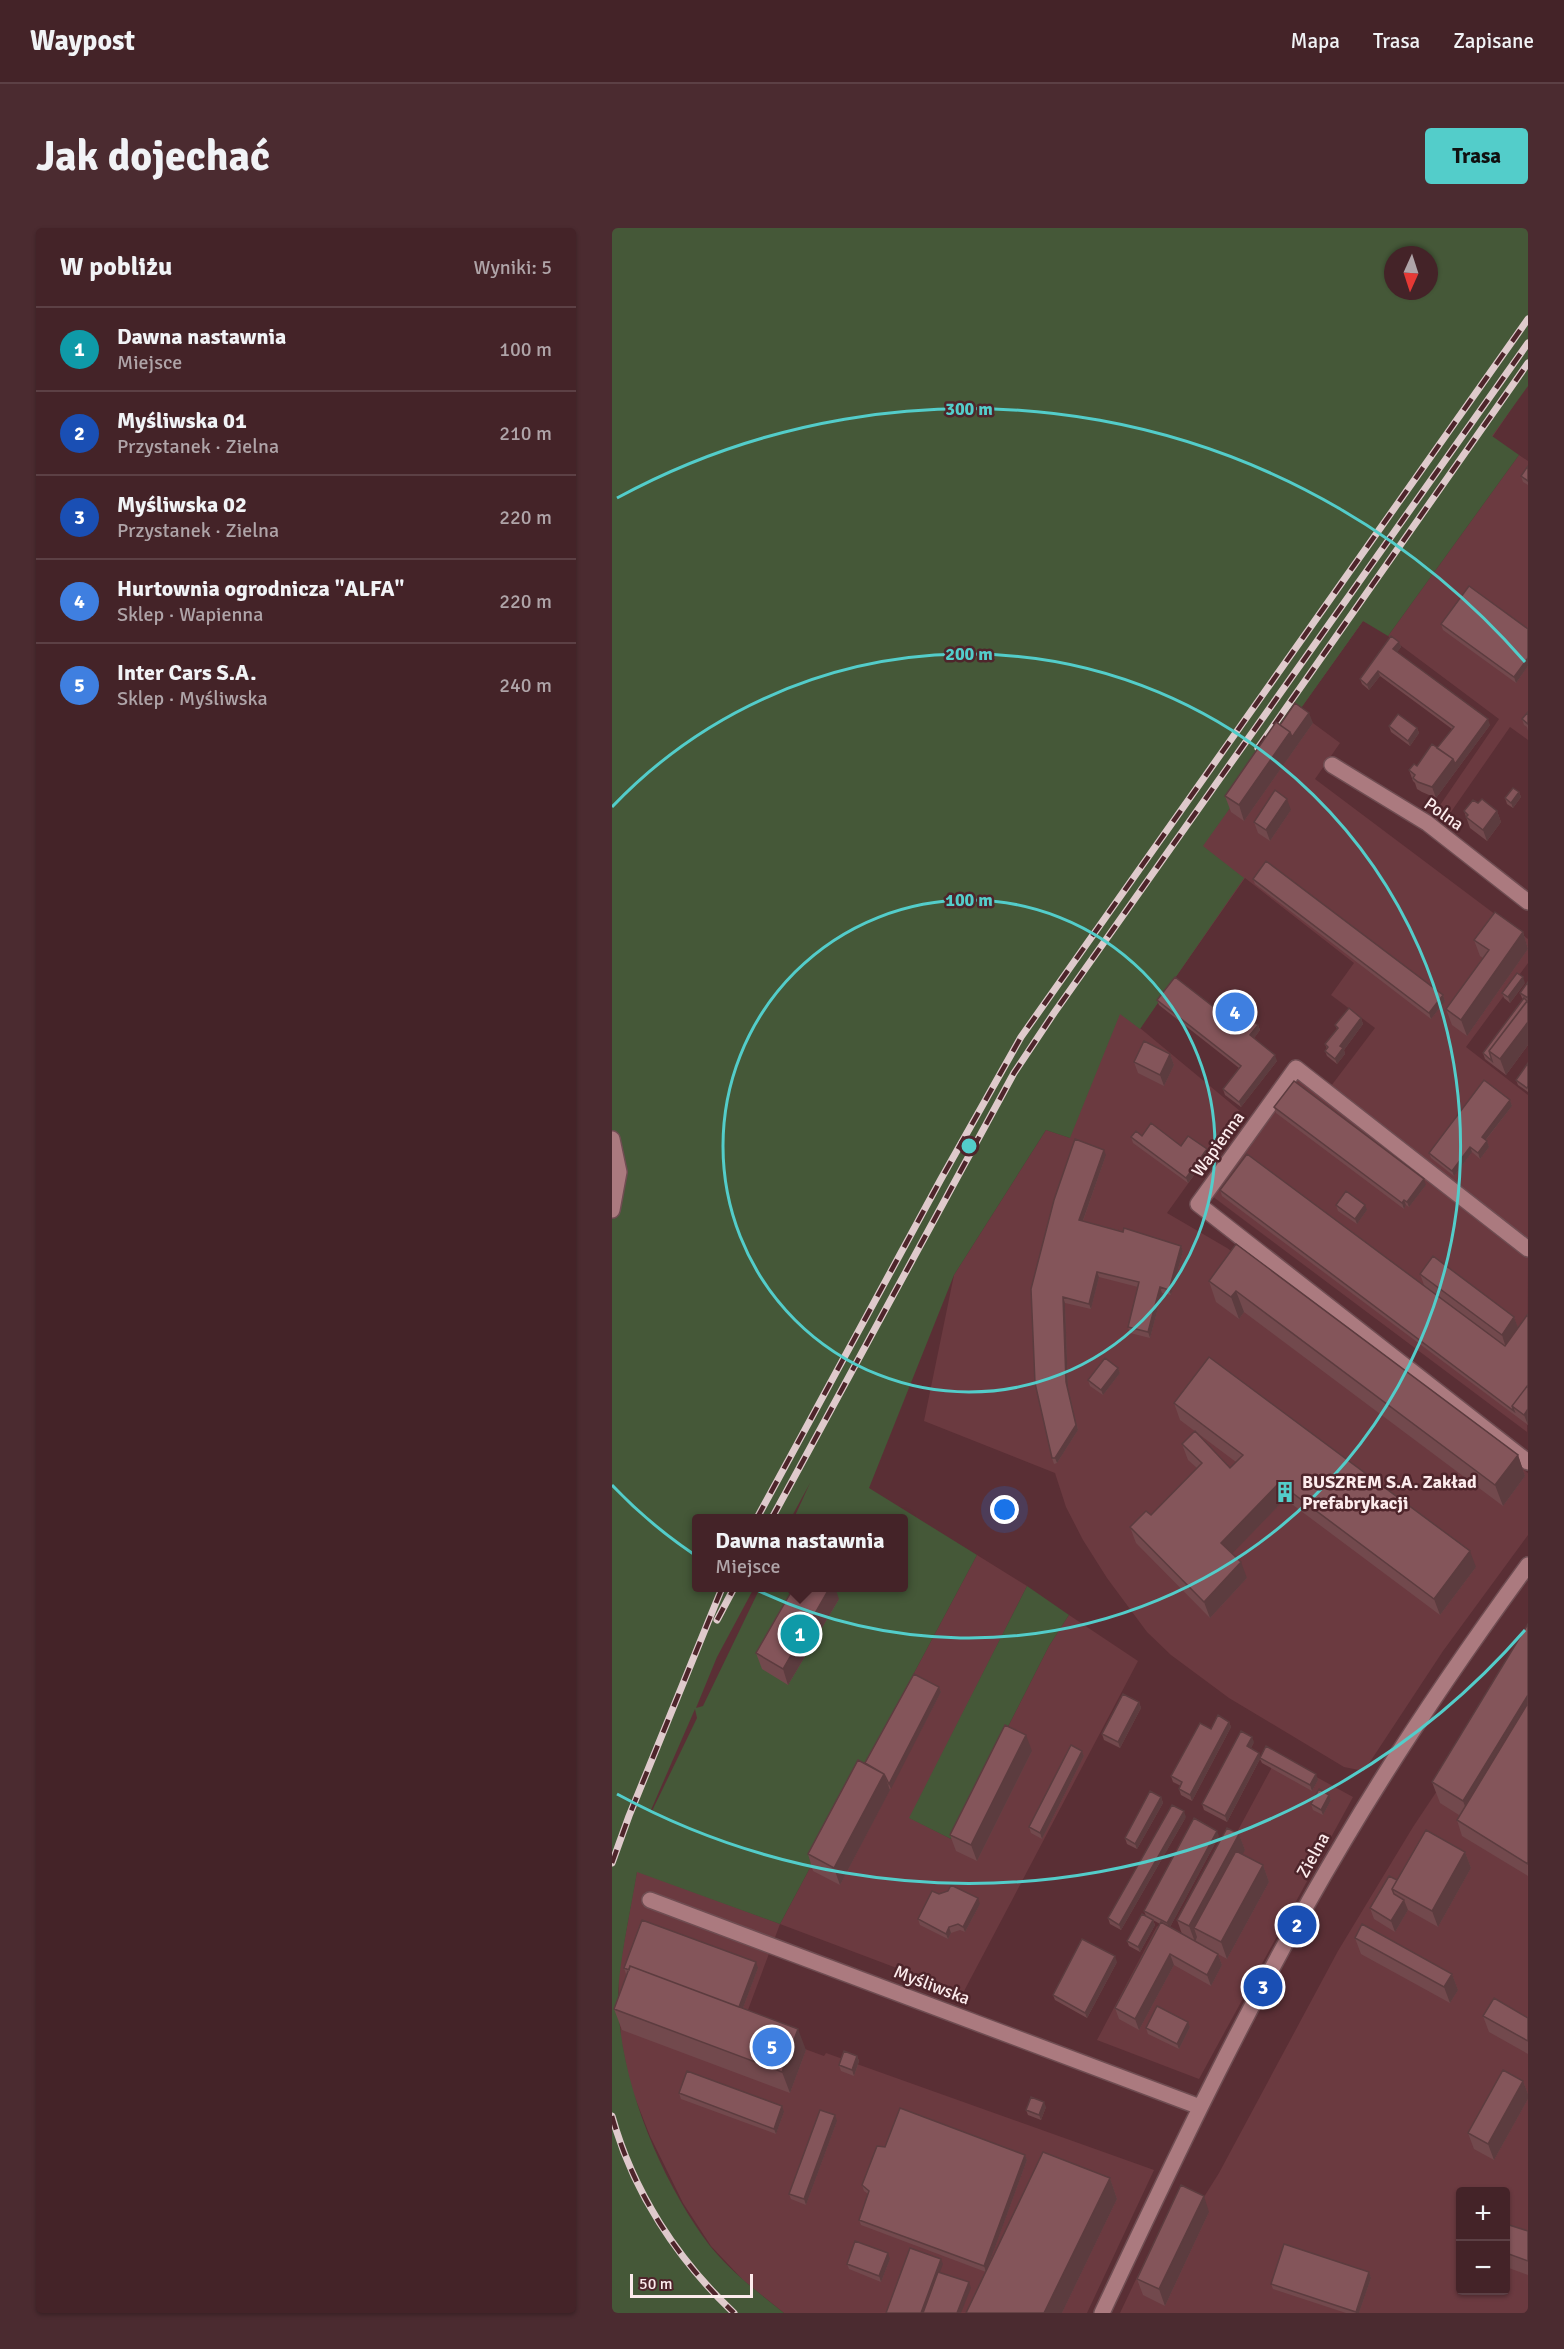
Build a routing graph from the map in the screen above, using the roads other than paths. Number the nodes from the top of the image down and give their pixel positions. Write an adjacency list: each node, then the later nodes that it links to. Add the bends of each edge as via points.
1 (1332, 765): 2 (street, Polna, via 1427,823)
2 (1528, 902)
3 (612, 1139): 4 (street, via 619,1172)
4 (612, 1210)
5 (1528, 1249): 6 (street, Wapienna, via 1296,1068 1198,1204)
6 (1526, 1458)
7 (1528, 1566): 9 (street, Zielna, via 1348,1833)
8 (650, 1900): 9 (street, Myśliwska)
9 (1200, 2108): 10 (street, Zielna)
10 (1102, 2313)

